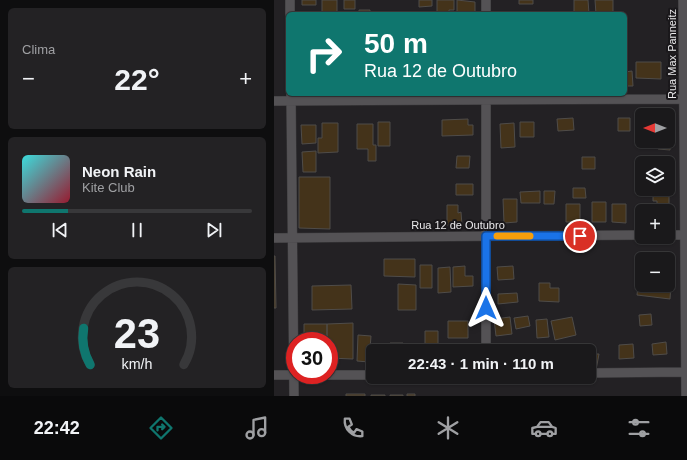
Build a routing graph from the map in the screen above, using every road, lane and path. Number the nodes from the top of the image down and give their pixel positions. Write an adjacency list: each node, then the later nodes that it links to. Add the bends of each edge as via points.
1 (290, 0): 4 (street)
2 (486, 0): 5 (street)
3 (684, 0): 8 (street, Rua Max Panneitz)
4 (290, 12)
5 (486, 12)
6 (486, 97): 7 (street); 8 (street); 13 (street)
7 (291, 98): 9 (street); 15 (street)
8 (686, 99): 12 (street, Rua Max Panneitz)
9 (274, 101)
10 (635, 235): 13 (street, Rua 12 de Outubro)
11 (675, 235): 12 (street)
12 (686, 235): 18 (street, Rua Max Panneitz)
13 (486, 236): 15 (street, Rua 12 de Outubro); 17 (street)
14 (274, 238): 15 (street, Rua 12 de Outubro)
15 (292, 238): 16 (street)
16 (293, 332)
17 (486, 344)
18 (686, 372): 19 (street); 26 (street, Rua Max Panneitz)
19 (596, 373)
20 (274, 375): 21 (street)
21 (286, 375)
22 (338, 375): 23 (street)
23 (366, 375)
24 (293, 384): 25 (street)
25 (294, 396)
26 (686, 396)

